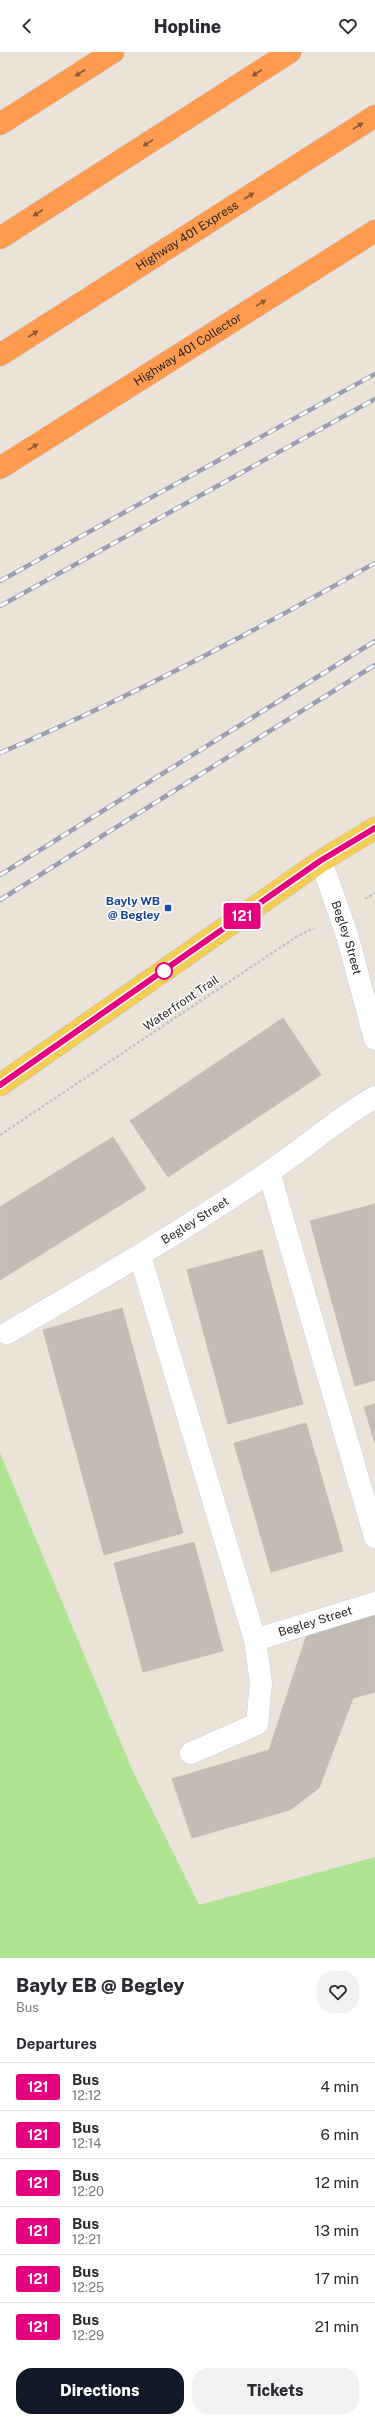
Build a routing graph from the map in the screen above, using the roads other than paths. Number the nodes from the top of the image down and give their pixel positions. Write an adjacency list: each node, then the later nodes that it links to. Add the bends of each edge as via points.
1 (113, 52): 4 (highway, one-way to 4)
2 (290, 52): 6 (highway, one-way to 6)
3 (375, 116): 7 (highway, Highway 401 Express, one-way to 3)
4 (0, 124)
5 (375, 231): 8 (highway, Highway 401 Collector, one-way to 5)
6 (0, 238)
7 (0, 355)
8 (0, 468)
9 (375, 828): 10 (main road)
10 (320, 861): 11 (street, Begley Street, via 340,914); 12 (main road)
11 (375, 1039)
12 (0, 1085)
13 (375, 1097): 14 (street, Begley Street, via 355,1108)
14 (269, 1172): 15 (street, Begley Street); 17 (street)
15 (140, 1256): 16 (street, Begley Street); 19 (street)
16 (7, 1333)
17 (375, 1537)
18 (375, 1603): 19 (street, Begley Street)
19 (255, 1640): 20 (street, via 261,1683 257,1724)
20 (191, 1753)

